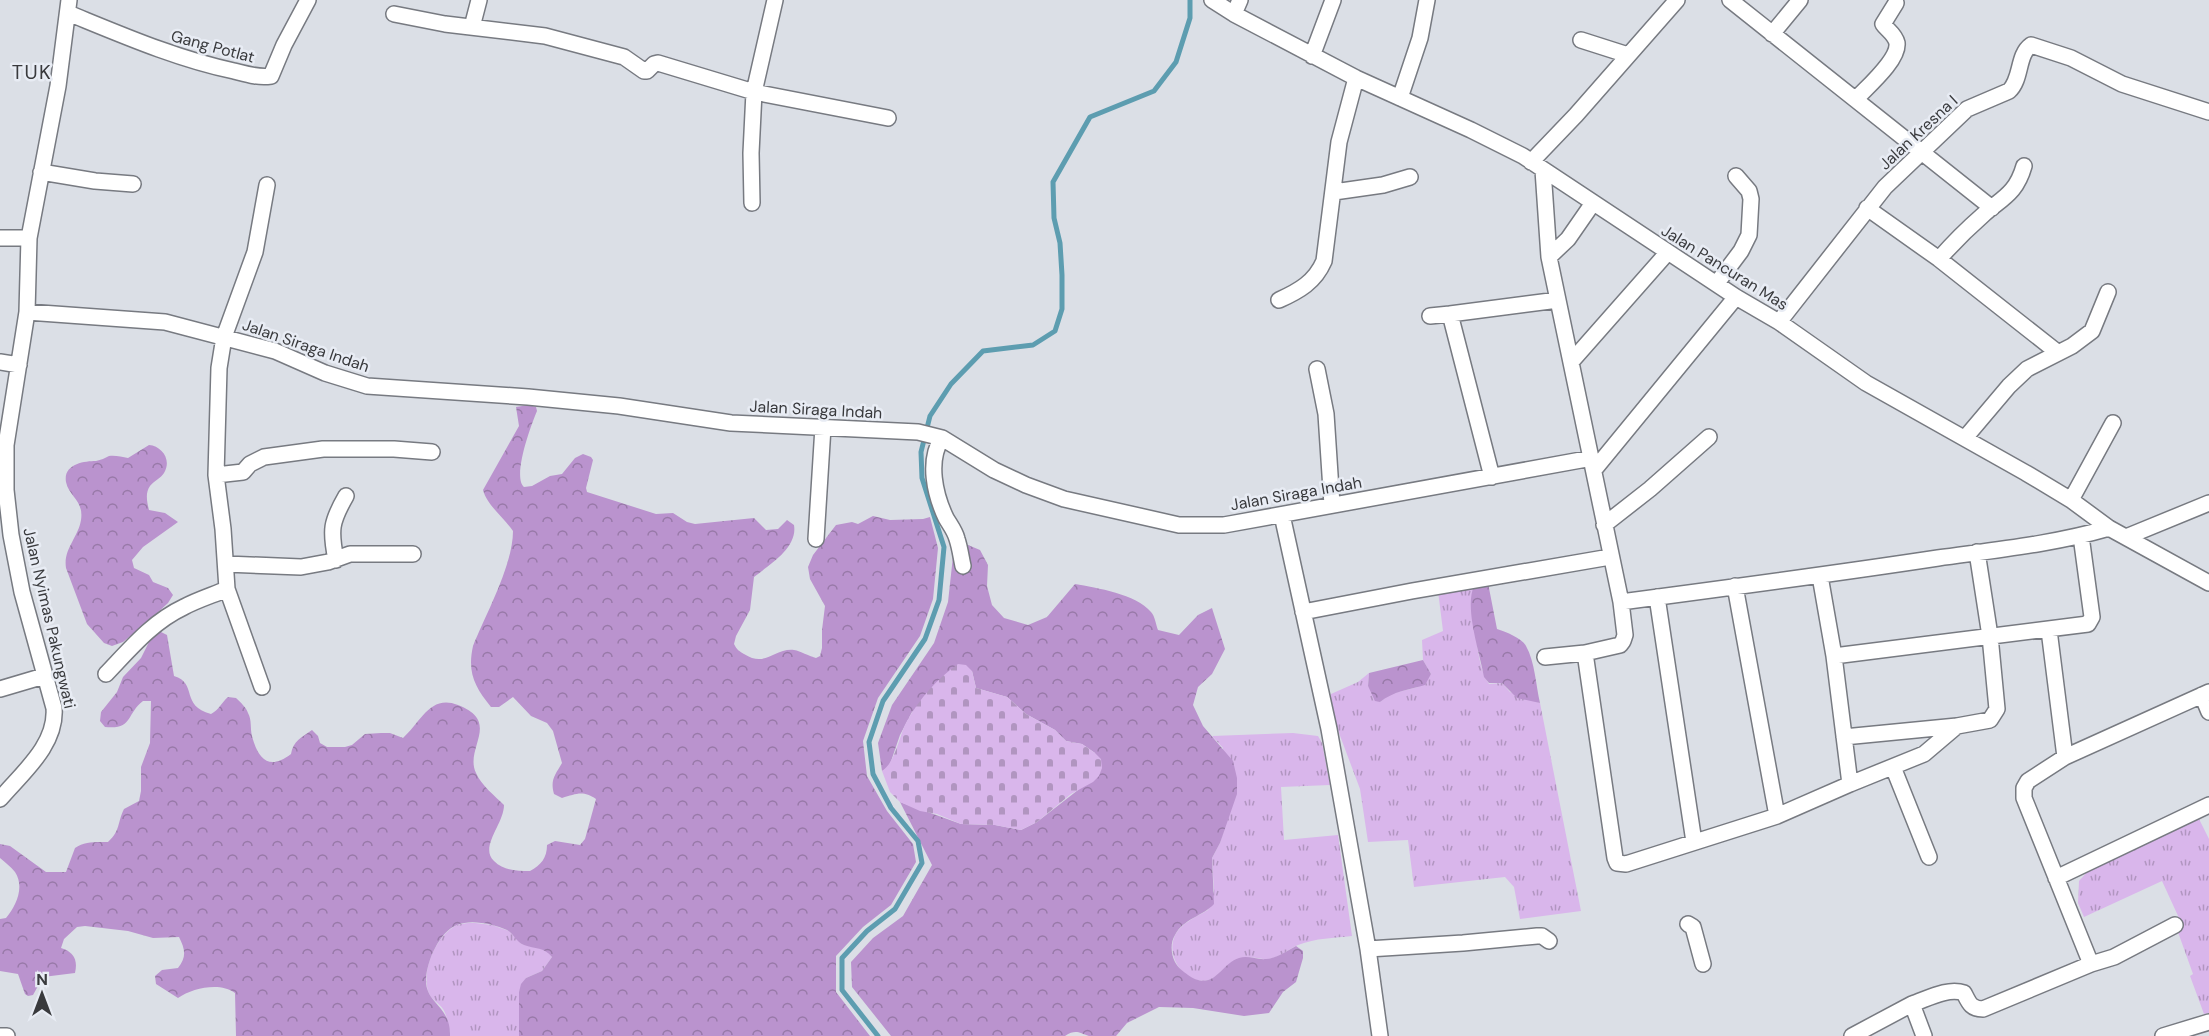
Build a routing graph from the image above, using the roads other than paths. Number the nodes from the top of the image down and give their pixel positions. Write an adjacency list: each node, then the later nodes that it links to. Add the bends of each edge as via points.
1 (308, 0): 11 (street, Gang Potlat, via 271,76 262,77 168,53)
2 (479, 0): 14 (street)
3 (775, 0): 20 (street)
4 (1212, 0): 12 (street, Jalan Pancuran Mas)
5 (1333, 0): 18 (street)
6 (1427, 0): 21 (street, via 1420,38)
7 (1677, 0): 17 (street)
8 (1730, 0): 15 (street)
9 (1800, 0): 15 (street)
10 (1896, 3): 22 (street, via 1883,24 1896,39 1894,54)
11 (68, 7): 28 (street, Jalan Nyimas Pakungwati)
12 (1233, 8): 18 (street, Jalan Pancuran Mas)
13 (394, 14): 14 (street)
14 (472, 27): 20 (street, via 545,36 624,57 644,71 658,63)
15 (1772, 34): 22 (street)
16 (1581, 40): 17 (street)
17 (1628, 55): 26 (street)
18 (1312, 56): 19 (street, Jalan Pancuran Mas)
19 (1356, 78): 21 (street, Jalan Pancuran Mas); 33 (street, via 1339,142)
20 (754, 92): 24 (street); 34 (street)
21 (1400, 98): 26 (street, Jalan Pancuran Mas)
22 (1856, 99): 25 (street)
23 (2209, 112): 25 (street, Jalan Kresna I, via 2122,84 2072,58 2031,45 2013,87 1967,109)
24 (888, 118)
25 (1922, 152): 36 (street); 37 (street, Jalan Kresna I)
26 (1537, 166): 35 (street, Jalan Pancuran Mas); 41 (street)
27 (2024, 166): 36 (street, via 2016,187)
28 (41, 172): 31 (street); 39 (street, Jalan Nyimas Pakungwati)
29 (1736, 176): 43 (street, via 1751,199 1749,235)
30 (1410, 177): 33 (street)
31 (133, 184)
32 (267, 185): 52 (street, via 255,252)
33 (1334, 192): 46 (street, via 1320,270 1306,287)
34 (752, 203)
35 (1593, 203): 40 (street, Jalan Pancuran Mas); 41 (street)
36 (1992, 207): 42 (street)
37 (1867, 208): 42 (street); 51 (street, Jalan Kresna I)
38 (0, 238): 39 (street)
39 (29, 238): 48 (street, Jalan Nyimas Pakungwati)
40 (1668, 252): 43 (street, Jalan Pancuran Mas); 55 (street)
41 (1550, 257): 47 (street)
42 (1940, 259): 53 (street)
43 (1717, 283): 45 (street, Jalan Pancuran Mas)
44 (2108, 292): 53 (street, via 2092,331)
45 (1736, 297): 51 (street, Jalan Pancuran Mas); 64 (street)
46 (1279, 300)
47 (1558, 300): 49 (street); 55 (street)
48 (27, 312): 52 (street, Jalan Siraga Indah, via 165,322); 56 (street, Jalan Nyimas Pakungwati)
49 (1450, 314): 50 (street); 66 (street)
50 (1430, 316)
51 (1779, 322): 62 (street, Jalan Pancuran Mas, via 1866,383)
52 (224, 337): 59 (street, Jalan Siraga Indah, via 275,351 367,386 528,396 731,423); 65 (street, via 219,368)
53 (2057, 352): 62 (street, via 2018,376)
54 (0, 362): 56 (street)
55 (1571, 362): 64 (street)
56 (19, 365): 67 (street, Jalan Nyimas Pakungwati)
57 (1317, 369): 71 (street, via 1326,414)
58 (2113, 423): 69 (street)
59 (823, 427): 60 (street, Jalan Siraga Indah, via 918,432); 77 (street)
60 (940, 437): 72 (street, Jalan Siraga Indah, via 1026,485 1134,516 1179,525 1224,525); 83 (street, via 934,459 936,492 957,536)
61 (1709, 437): 73 (street)
62 (1965, 438): 69 (street, Jalan Pancuran Mas)
63 (432, 452): 65 (street, via 323,449 277,454 252,463 243,472)
64 (1593, 464): 66 (street, Jalan Siraga Indah); 73 (street)
65 (216, 475): 82 (street)
66 (1491, 477): 71 (street, Jalan Siraga Indah)
67 (3, 490): 97 (street, Jalan Nyimas Pakungwati, via 22,592)
68 (346, 496): 81 (street, via 332,527)
69 (2070, 500): 74 (street, Jalan Pancuran Mas)
70 (2209, 503): 76 (street)
71 (1332, 505): 72 (street, Jalan Siraga Indah)
72 (1282, 515): 90 (street)
73 (1604, 525): 80 (street)
74 (2109, 528): 75 (street); 76 (street, Jalan Pancuran Mas)
75 (2081, 536): 78 (street); 91 (street, via 2092,620)
76 (2126, 537): 85 (street, Jalan Pancuran Mas)
77 (816, 539)
78 (1977, 552): 84 (street); 92 (street)
79 (413, 554): 81 (street, via 350,554)
80 (1610, 557): 89 (street); 90 (street)
81 (336, 560): 82 (street, via 301,567)
82 (226, 564): 87 (street)
83 (963, 566)
84 (1820, 576): 86 (street); 94 (street)
85 (2209, 583)
86 (1735, 586): 88 (street); 109 (street)
87 (227, 589): 96 (street, via 163,619); 98 (street)
88 (1657, 597): 89 (street); 110 (street)
89 (1621, 602): 93 (street, via 1625,634 1622,643)
90 (1303, 612): 116 (street, via 1329,729)
91 (2049, 630): 92 (street); 104 (street)
92 (1990, 636): 94 (street); 102 (street, via 1997,711 1987,722)
93 (1585, 653): 95 (street); 110 (street, via 1617,863 1626,864)
94 (1834, 656): 103 (street)
95 (1545, 657)
96 (106, 674)
97 (44, 676): 99 (street); 107 (street, Jalan Nyimas Pakungwati, via 54,708 52,735)
98 (262, 687)
99 (0, 689)
100 (2206, 693): 101 (street); 104 (street)
101 (2209, 712)
102 (1958, 726): 103 (street); 105 (street, via 1924,754)
103 (1844, 737): 106 (street)
104 (2065, 757): 112 (street, via 2028,781 2024,788 2026,805)
105 (1893, 767): 106 (street); 111 (street)
106 (1850, 784): 109 (street)
107 (0, 799)
108 (2209, 805): 112 (street)
109 (1778, 816): 110 (street)
110 (1694, 842)
111 (1929, 857)
112 (2056, 878): 118 (street)
113 (1688, 924): 117 (street, via 1693,927)
114 (2175, 925): 118 (street, via 2114,957)
115 (1549, 941): 116 (street, via 1537,936)
116 (1368, 949): 123 (street)
117 (1703, 964)
118 (2091, 964): 119 (street, via 1983,1009 1970,1006 1964,993 1957,991)
119 (1912, 1004): 124 (street); 125 (street)
120 (2209, 1022): 126 (street)
121 (0, 1036): 122 (street)
122 (7, 1036)
123 (1380, 1036)
124 (1852, 1036)
125 (1924, 1036)
126 (2163, 1036)

